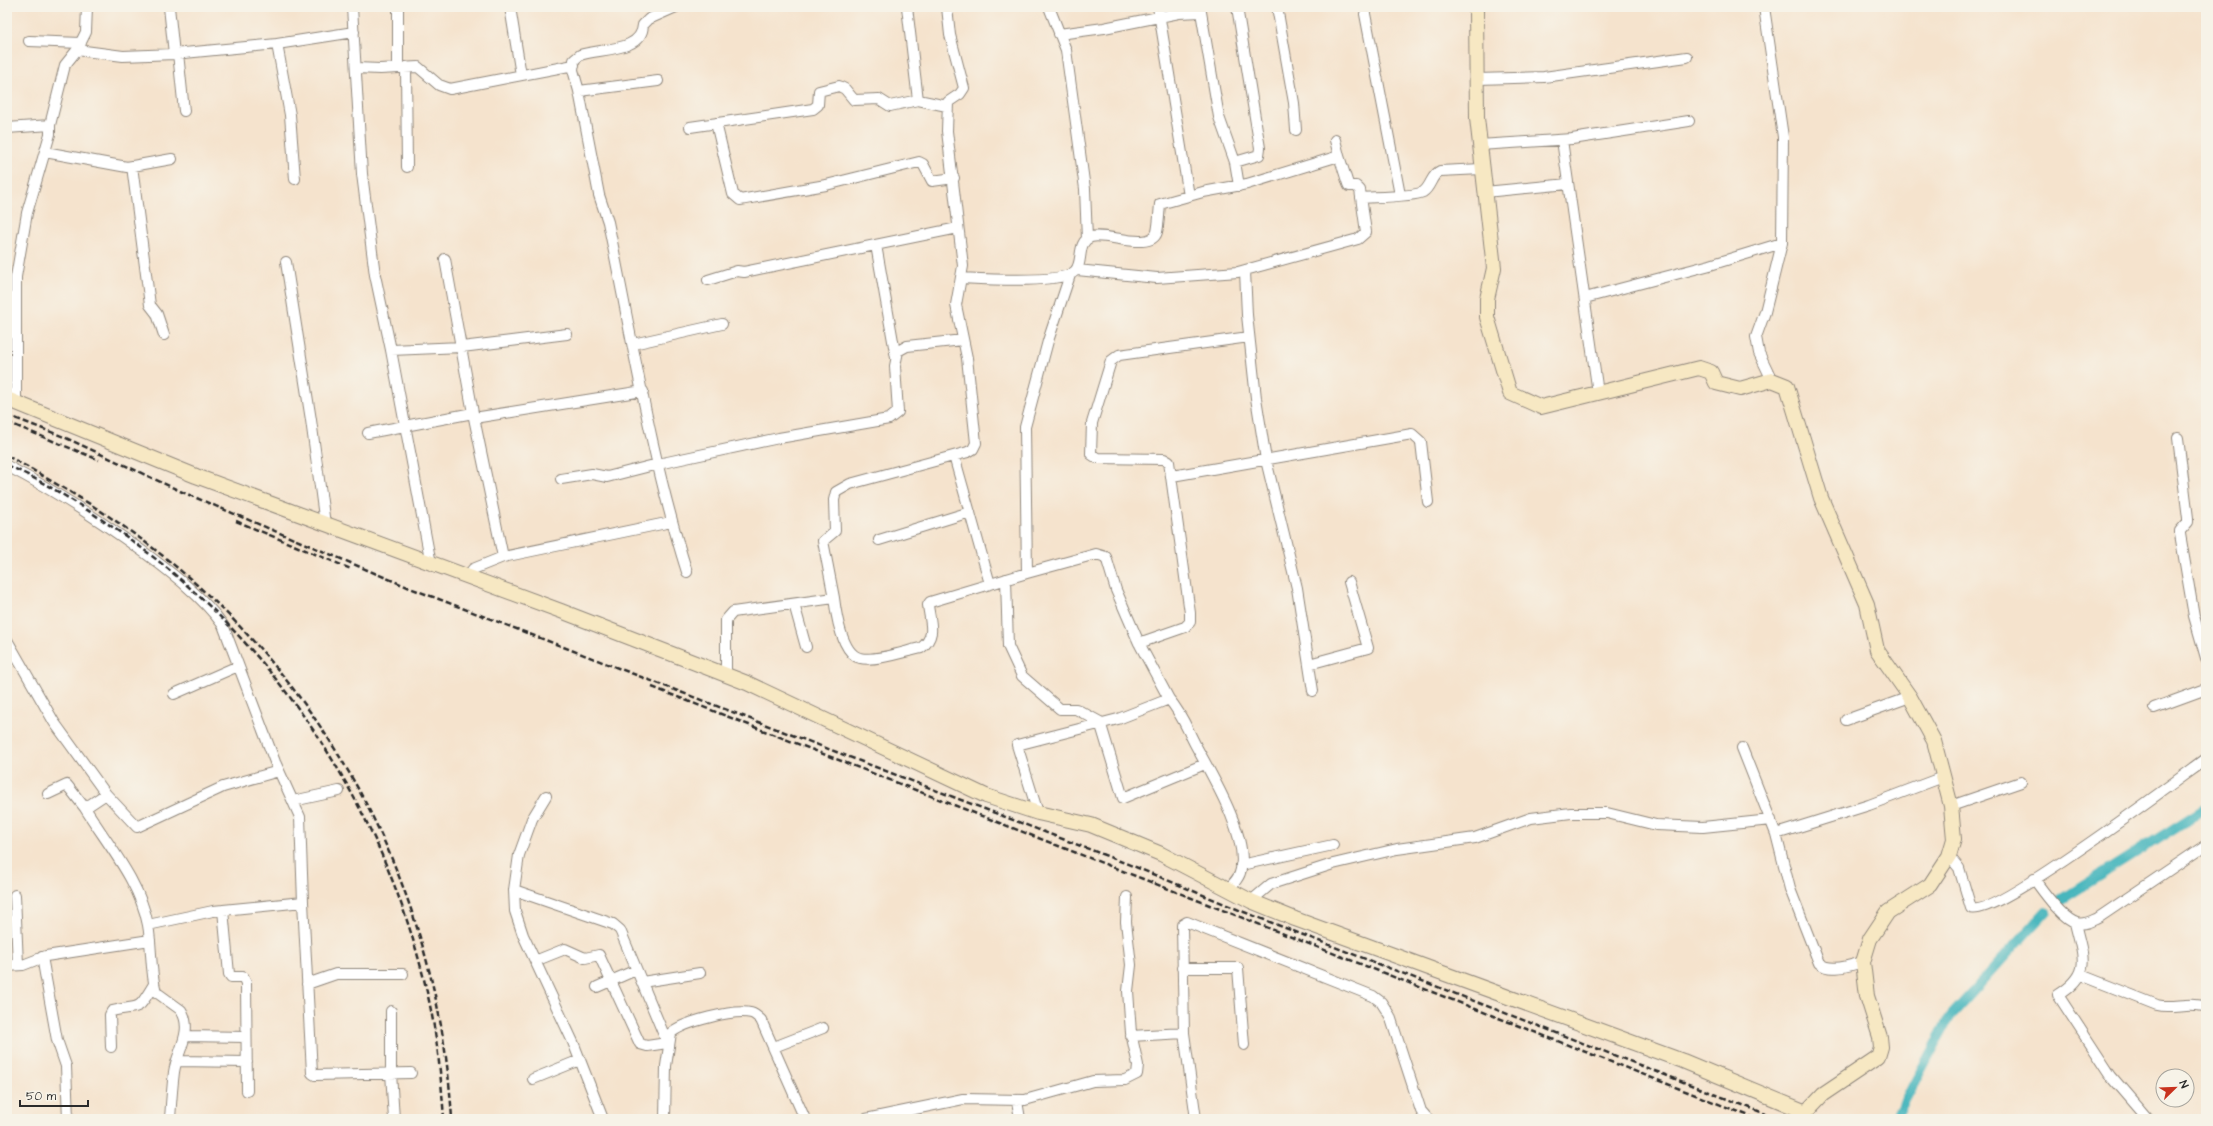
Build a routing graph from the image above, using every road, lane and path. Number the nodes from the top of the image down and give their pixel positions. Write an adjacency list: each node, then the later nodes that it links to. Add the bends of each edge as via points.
1 (87, 7): 21 (street, via 86,32)
2 (169, 7): 22 (street)
3 (352, 7): 17 (street)
4 (398, 7): 25 (street)
5 (510, 7): 27 (street)
6 (676, 7): 14 (street)
7 (907, 7): 31 (street)
8 (947, 7): 32 (street, via 950,35 964,88 963,92)
9 (1049, 7): 18 (street)
10 (1236, 7): 46 (street, via 1260,148 1259,155)
11 (1277, 7): 39 (street, via 1294,102)
12 (1476, 7): 28 (street)
13 (1764, 7): 60 (street, via 1783,137)
14 (665, 9): 24 (street, via 643,25 643,34 635,43 580,55 574,60)
15 (1159, 12): 18 (street, via 1104,28); 46 (street, via 1201,12 1220,117); 56 (street)
16 (1365, 14): 55 (street)
17 (354, 32): 20 (street); 26 (street)
18 (1060, 34): 59 (street, via 1066,50 1085,189)
19 (29, 41): 21 (street)
20 (277, 44): 22 (street); 51 (street, via 289,110)
21 (79, 47): 22 (street, via 123,56); 36 (street, via 65,65)
22 (176, 53): 33 (street)
23 (1687, 57): 28 (street, via 1544,77)
24 (574, 65): 27 (street); 30 (street)
25 (402, 67): 26 (street); 27 (street, via 422,68 439,85 450,89); 48 (street)
26 (356, 68): 77 (street, via 362,174 375,275)
27 (520, 76)
28 (1477, 79): 42 (street)
29 (658, 81): 30 (street)
30 (579, 91): 75 (street, via 599,195 608,222)
31 (918, 100): 32 (street); 35 (street, via 890,106 879,99 859,101 850,97 845,89 839,86 819,91 818,105 813,109)
32 (947, 106): 50 (street, via 949,151)
33 (184, 111)
34 (1688, 121): 41 (street)
35 (716, 124): 37 (street); 50 (street, via 733,194 740,200 826,185 919,162 926,168 932,181)
36 (50, 125): 38 (street); 43 (street)
37 (690, 127)
38 (7, 128)
39 (1296, 130)
40 (1335, 140): 44 (street)
41 (1562, 140): 42 (street); 52 (street)
42 (1479, 145): 49 (street)
43 (45, 152): 47 (street); 66 (street)
44 (1339, 156): 53 (street); 57 (street, via 1348,184 1358,187)
45 (172, 159): 47 (street)
46 (1235, 162): 53 (street)
47 (132, 166): 72 (street, via 150,304)
48 (407, 167)
49 (1482, 169): 54 (street); 55 (street, via 1440,170 1435,173 1424,191)
50 (954, 178): 58 (street)
51 (295, 179)
52 (1568, 184): 54 (street); 69 (street)
53 (1239, 186): 56 (street)
54 (1485, 192): 81 (street, via 1494,268 1487,299 1487,317 1510,393 1541,407)
55 (1400, 195): 57 (street)
56 (1189, 196): 59 (street, via 1160,204 1157,233 1152,239 1140,242 1093,236)
57 (1361, 198): 64 (street, via 1366,232 1362,237)
58 (958, 228): 61 (street); 67 (street, via 964,266)
59 (1087, 239): 65 (street)
60 (1782, 243): 69 (street); 79 (street, via 1765,312 1756,337 1759,353)
61 (876, 245): 68 (street, via 744,272 737,271); 78 (street)
62 (445, 259): 76 (street)
63 (286, 262): 96 (street)
64 (1245, 271): 65 (street, via 1157,278); 73 (street)
65 (1073, 272): 67 (street, via 1054,279); 101 (street, via 1048,341 1025,427)
66 (12, 278): 82 (street)
67 (961, 278): 74 (street, via 956,305)
68 (708, 280)
69 (1585, 298): 81 (street)
70 (722, 324): 75 (street)
71 (567, 334): 76 (street)
72 (164, 336)
73 (1249, 337): 88 (street); 91 (street, via 1119,355 1111,361 1092,423 1091,454 1097,458 1164,459 1169,462)
74 (963, 340): 78 (street, via 907,346 898,351); 87 (street, via 976,443 968,452)
75 (633, 344): 80 (street)
76 (462, 347): 77 (street); 83 (street)
77 (392, 350): 84 (street)
78 (896, 358): 89 (street, via 898,412 889,419 779,438)
79 (1772, 380): 81 (street, via 1740,388 1716,383 1711,372 1699,368); 119 (street, via 1787,386 1821,498 1867,604 1877,650)
80 (643, 391): 83 (street); 89 (street)
81 (1598, 394)
82 (12, 400): 96 (street, via 158,461)
83 (474, 416): 84 (street); 98 (street)
84 (404, 426): 85 (street); 99 (street)
85 (368, 433)
86 (2178, 438): 112 (street, via 2188,518 2180,534 2194,616)
87 (954, 456): 94 (street); 106 (street, via 850,484 836,492 835,531 823,541)
88 (1266, 460): 91 (street); 93 (street, via 1412,434 1420,442); 113 (street, via 1296,588)
89 (658, 464): 92 (street, via 607,478 592,474); 95 (street)
90 (7, 466): 114 (street, via 89,513 171,573 216,615 223,625)
91 (1172, 476): 109 (street, via 1190,622 1178,630)
92 (561, 479)
93 (1428, 502)
94 (970, 512): 97 (street); 105 (street)
95 (671, 522): 98 (street); 100 (street)
96 (325, 524): 99 (street)
97 (879, 540)
98 (503, 557): 102 (street, via 473,569)
99 (431, 564): 102 (street)
100 (687, 572)
101 (1027, 573): 103 (street); 109 (street, via 1102,554)
102 (467, 577): 115 (street)
103 (1006, 579): 105 (street); 123 (street, via 1008,646 1022,676 1060,708 1076,709)
104 (1349, 582): 113 (street, via 1368,648)
105 (990, 584): 106 (street, via 930,602 928,605 932,636 921,648 869,659 859,658 847,647 838,623)
106 (834, 598): 107 (street)
107 (794, 604): 110 (street); 115 (street, via 729,614 726,620)
108 (7, 640): 111 (street)
109 (1139, 643): 120 (street)
110 (806, 647)
111 (10, 654): 132 (street, via 54,722)
112 (2206, 658)
113 (1309, 664): 117 (street)
114 (238, 666): 118 (street); 127 (street)
115 (726, 675): 137 (street, via 818,715 986,796)
116 (2206, 689): 121 (street)
117 (1313, 691)
118 (174, 694)
119 (1910, 697): 122 (street); 128 (street, via 1934,740)
120 (1169, 699): 123 (street, via 1118,719); 126 (street, via 1181,713)
121 (2154, 708)
122 (1846, 720)
123 (1100, 722): 126 (street, via 1123,798); 137 (street, via 1017,745)
124 (1742, 748): 138 (street)
125 (2206, 759): 144 (street, via 2094,841)
126 (1205, 764): 143 (street, via 1223,796 1238,839)
127 (279, 771): 132 (street, via 223,788 137,827); 134 (street)
128 (1943, 777): 135 (street); 139 (street)
129 (2021, 782): 135 (street)
130 (339, 791): 134 (street)
131 (48, 794): 136 (street, via 67,785)
132 (106, 794): 136 (street)
133 (546, 796): 146 (street, via 524,836)
134 (293, 800): 150 (street, via 300,817)
135 (1950, 806): 142 (street, via 1954,839)
136 (84, 808): 153 (street, via 129,876 144,909)
137 (1038, 813): 145 (street, via 1091,824 1161,854)
138 (1771, 820): 139 (street); 149 (street, via 1703,827 1656,825 1607,813 1571,813 1531,818 1475,838 1397,849 1332,864 1271,884)
139 (1776, 834): 157 (street, via 1790,889 1819,963 1823,967 1831,968)
140 (1333, 845): 143 (street)
141 (2206, 845): 152 (street, via 2098,918 2088,923)
142 (1949, 856): 144 (street, via 1959,868 1973,909 1985,907); 157 (street, via 1930,885 1888,912 1883,918 1870,939)
143 (1242, 865): 145 (street, via 1239,875)
144 (2034, 879): 152 (street, via 2056,907)
145 (1228, 889): 149 (street)
146 (514, 890): 156 (street, via 515,910); 161 (street, via 613,924 620,930)
147 (15, 896): 158 (street)
148 (1126, 897): 175 (street, via 1131,964 1128,991)
149 (1251, 901): 189 (street, via 1683,1061)
150 (303, 902): 151 (street); 168 (street)
151 (223, 910): 153 (street); 176 (street, via 229,974 231,977 243,977 246,983)
152 (2075, 923): 164 (street, via 2082,956)
153 (148, 925): 154 (street)
154 (150, 940): 155 (street); 167 (street)
155 (42, 957): 158 (street); 190 (street, via 57,1040 66,1066)
156 (535, 961): 165 (street, via 565,949 585,958 597,954 601,957); 181 (street)
157 (1863, 962): 189 (street, via 1867,996 1880,1037 1878,1057 1827,1090)
158 (18, 965): 159 (street)
159 (7, 966)
160 (1182, 968): 173 (street); 178 (street, via 1238,968); 199 (street, via 1182,925 1187,922 1373,996 1381,1002 1390,1016 1421,1111)
161 (636, 970): 165 (street); 166 (street)
162 (700, 973): 166 (street)
163 (403, 974): 168 (street, via 336,974)
164 (2081, 975): 170 (street, via 2157,1005 2193,1003); 200 (street, via 2072,986 2058,995 2111,1076)
165 (612, 981): 169 (street); 177 (street, via 640,1044)
166 (642, 982): 177 (street)
167 (154, 984): 174 (street, via 160,997 181,1010 185,1019); 179 (street, via 142,1005 112,1011)
168 (307, 984): 184 (street, via 312,1073)
169 (597, 987)
170 (2206, 1007)
171 (390, 1010): 184 (street)
172 (823, 1028): 180 (street)
173 (1184, 1033): 175 (street); 198 (street)
174 (186, 1036): 176 (street); 182 (street)
175 (1131, 1036): 188 (street, via 1137,1074 1128,1079 1093,1081)
176 (246, 1037): 183 (street)
177 (668, 1045): 180 (street, via 676,1028 738,1013 756,1015); 194 (street)
178 (1244, 1045)
179 (111, 1047)
180 (774, 1048): 195 (street)
181 (580, 1060): 186 (street); 193 (street)
182 (178, 1061): 183 (street); 191 (street, via 174,1071)
183 (247, 1062): 187 (street)
184 (390, 1073): 185 (street); 192 (street)
185 (411, 1073)
186 (533, 1079)
187 (247, 1091)
188 (1017, 1101): 196 (street, via 963,1099); 197 (street)
189 (1805, 1115)
190 (68, 1119)
191 (170, 1119)
192 (394, 1119)
193 (603, 1119)
194 (665, 1119)
195 (805, 1119)
196 (866, 1119)
197 (1020, 1119)
198 (1196, 1119)
199 (1428, 1119)
200 (2148, 1119)

